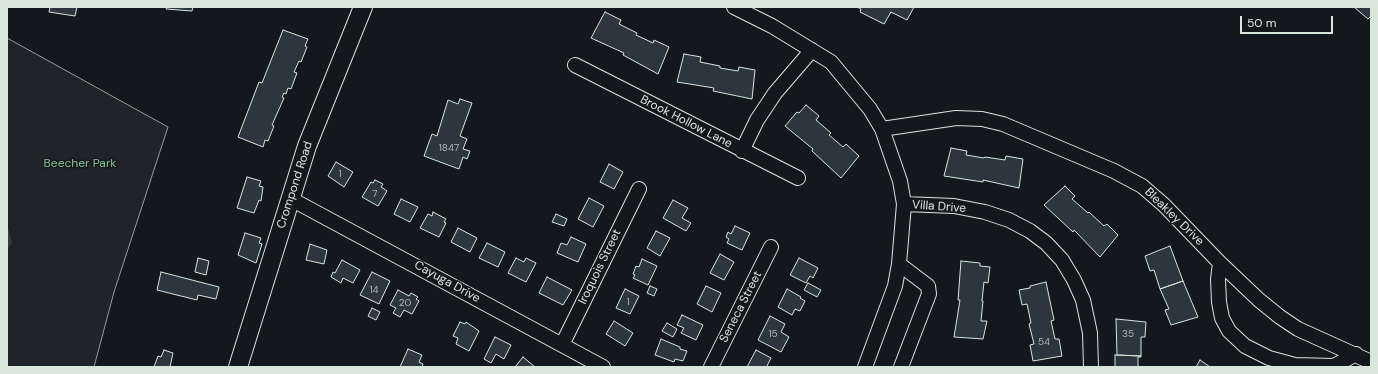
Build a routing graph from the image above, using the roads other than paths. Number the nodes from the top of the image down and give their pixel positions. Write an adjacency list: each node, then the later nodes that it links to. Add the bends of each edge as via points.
1 (363, 7): 9 (main road, Crompond Road, via 307,146)
2 (734, 7): 3 (street)
3 (812, 50): 5 (street, via 831,62 849,81); 6 (street, via 775,93 757,120)
4 (575, 65): 6 (street, Brook Hollow Lane)
5 (882, 129): 10 (street, via 900,181); 13 (street, Bleakley Drive, via 956,118 982,119 1003,124 1114,171 1142,186 1164,205)
6 (742, 151): 7 (street, Brook Hollow Lane)
7 (798, 178)
8 (639, 189): 14 (street, Iroquois Street)
9 (291, 199): 14 (street, Cayuga Drive); 17 (main road, Crompond Road)
10 (904, 204): 12 (street); 22 (street, Villa Drive, via 954,206 985,212 1009,220 1046,243 1062,260 1083,300 1090,333)
11 (771, 247): 19 (street, Seneca Street)
12 (899, 264): 20 (street, via 895,286); 21 (street, via 928,286 929,294)
13 (1220, 264): 15 (street, Bleakley Drive, via 1259,300 1298,329); 15 (street, via 1218,279 1222,318 1229,331 1245,346 1269,358 1295,365 1334,366)
14 (562, 344): 18 (street, Cayuga Drive)
15 (1356, 354): 16 (street, Bleakley Drive)
16 (1371, 362)
17 (238, 367)
18 (603, 367)
19 (711, 367)
20 (865, 367)
21 (901, 367)
22 (1091, 367)

